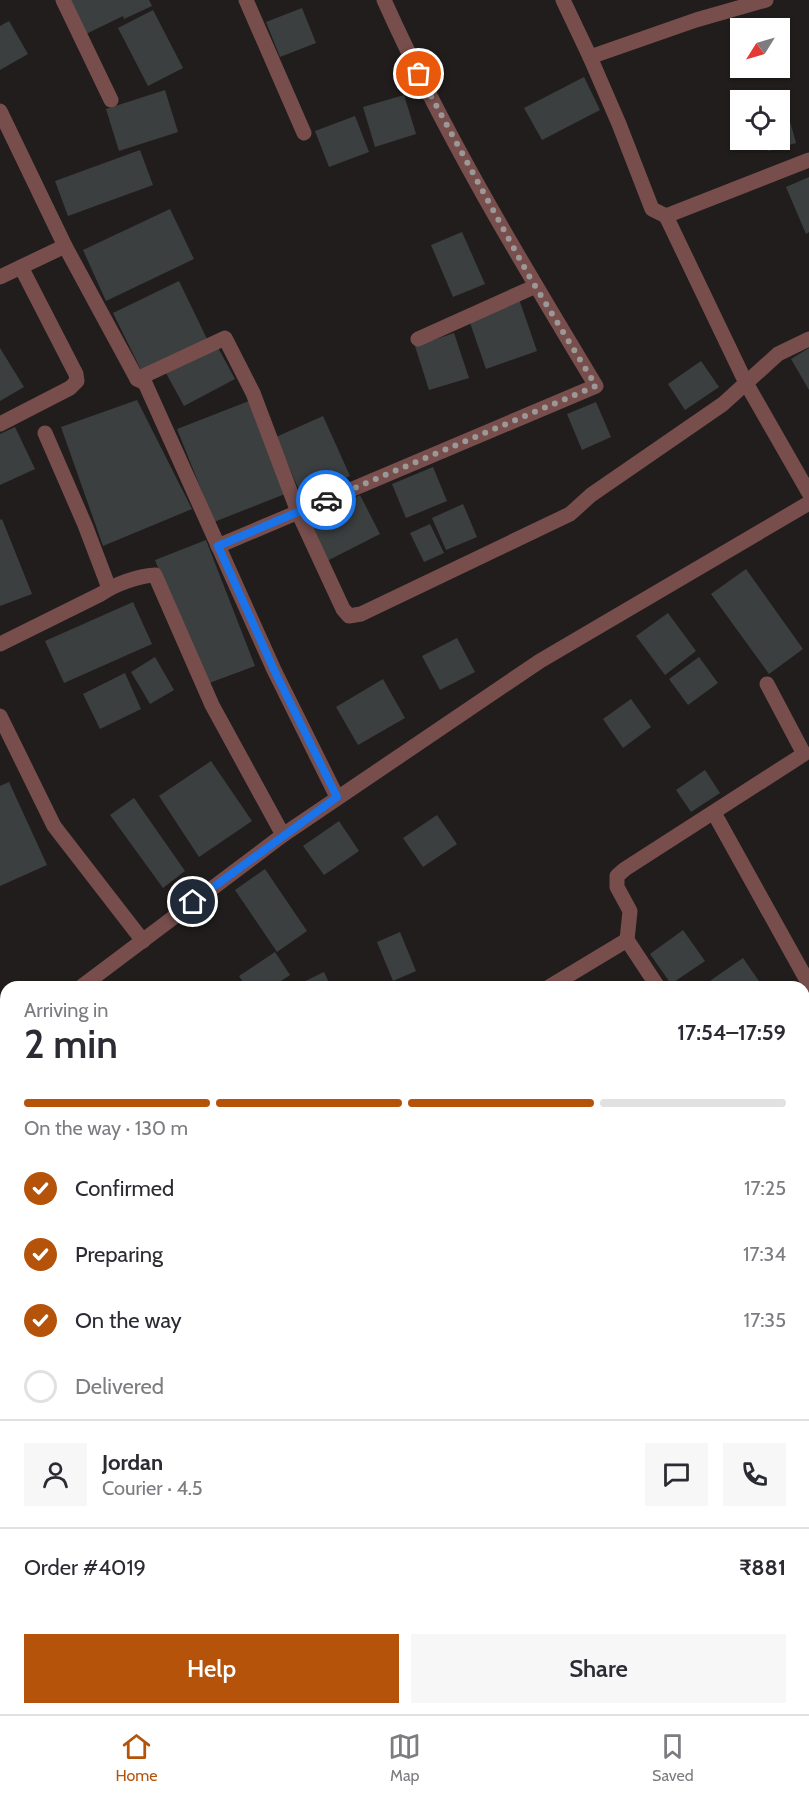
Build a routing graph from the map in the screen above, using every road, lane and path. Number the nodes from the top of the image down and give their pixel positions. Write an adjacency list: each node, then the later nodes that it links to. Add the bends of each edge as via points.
1 (63, 0): 7 (street)
2 (246, 0): 9 (street)
3 (384, 0): 15 (street, via 450,134)
4 (563, 0): 6 (street)
5 (766, 0): 6 (street)
6 (590, 57): 11 (street, via 652,209)
7 (111, 100)
8 (0, 111): 12 (street)
9 (304, 133)
10 (809, 160): 11 (street)
11 (666, 216): 19 (street)
12 (65, 246): 13 (street); 18 (street)
13 (21, 267): 14 (street); 20 (street, via 77,381)
14 (0, 277)
15 (536, 286): 16 (street); 24 (street, via 596,386)
16 (418, 339)
17 (809, 339): 19 (street, via 778,354)
18 (137, 379): 24 (street, via 225,338 253,393); 25 (street, via 145,383)
19 (746, 383): 22 (street); 24 (street, via 723,404 591,495 570,514 361,614 349,616 343,609)
20 (0, 424)
21 (45, 434): 26 (street)
22 (809, 493)
23 (809, 503): 31 (street, via 540,661)
24 (298, 512): 25 (street)
25 (218, 546): 31 (street)
26 (109, 588): 27 (street); 33 (street, via 155,575 212,705)
27 (0, 644)
28 (767, 684): 30 (street)
29 (0, 716): 35 (street, via 54,826)
30 (807, 757): 32 (street)
31 (337, 797): 33 (street)
32 (714, 813): 34 (street, via 617,876 617,887 630,911); 39 (street)
33 (283, 835): 35 (street)
34 (627, 940): 37 (street); 38 (street)
35 (143, 941): 36 (street)
36 (89, 981)
37 (559, 981)
38 (654, 981)
39 (807, 981)

